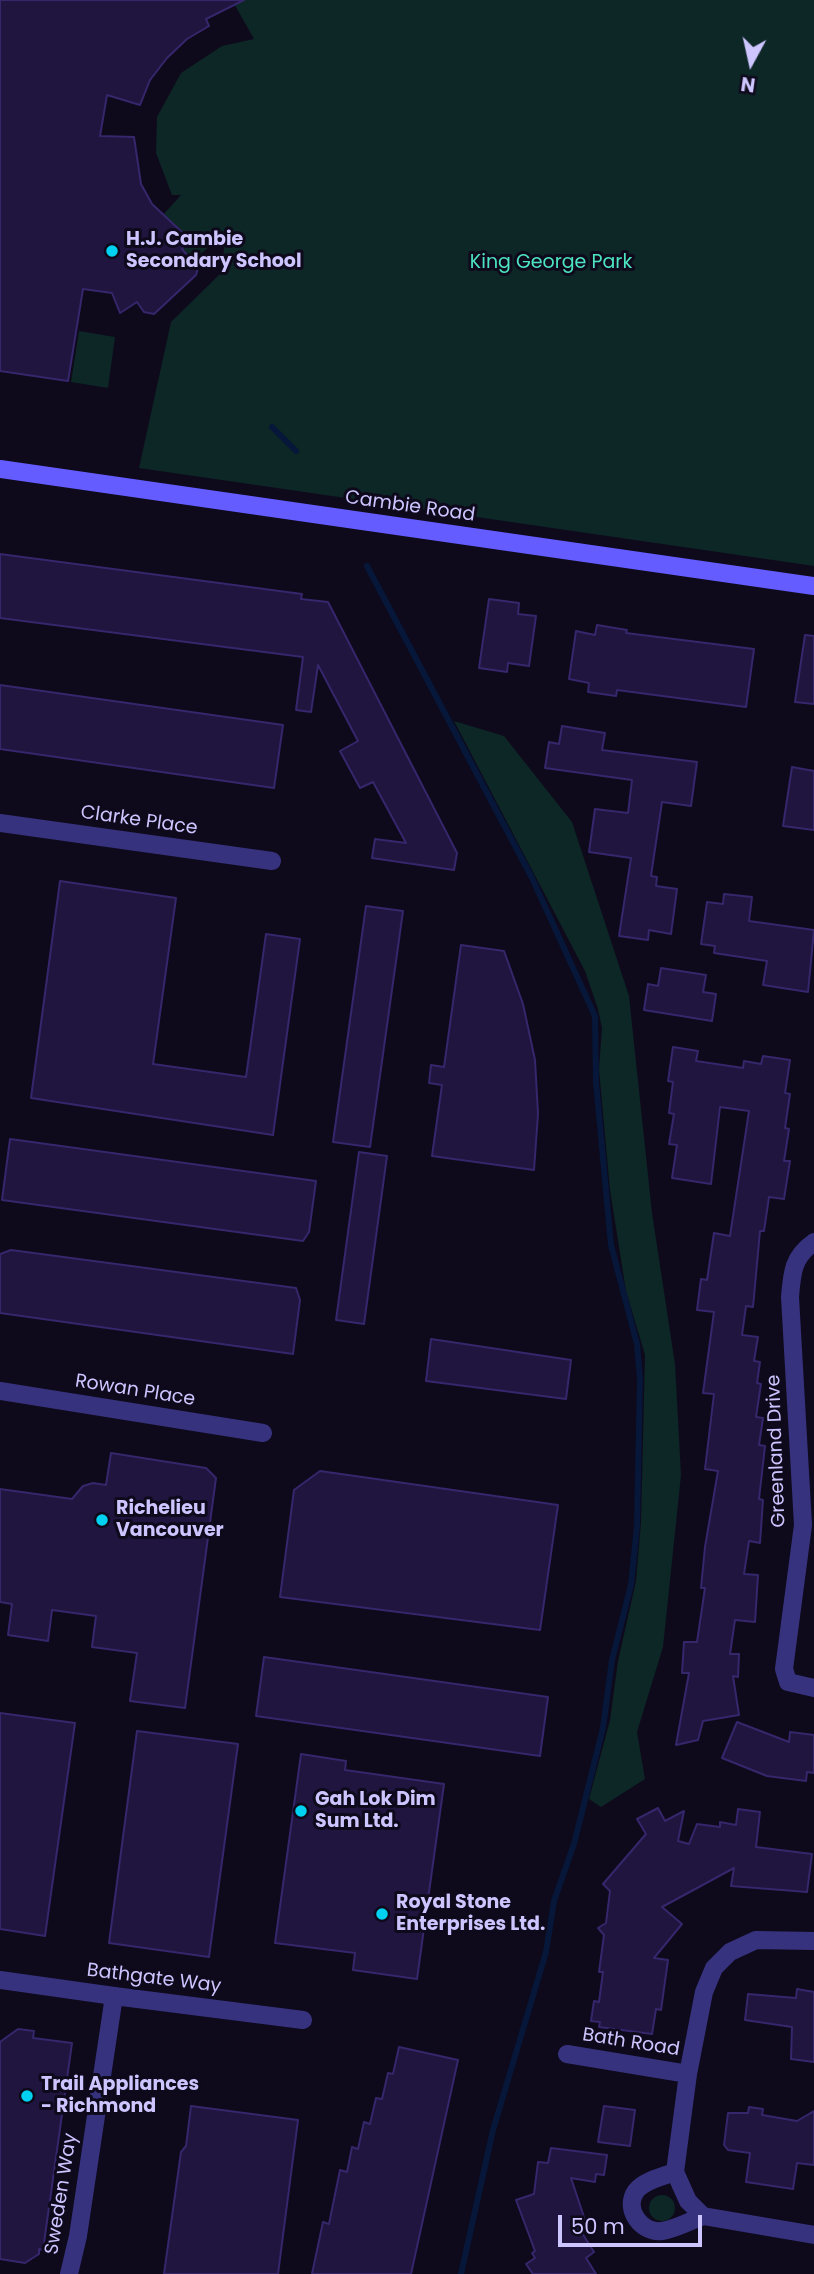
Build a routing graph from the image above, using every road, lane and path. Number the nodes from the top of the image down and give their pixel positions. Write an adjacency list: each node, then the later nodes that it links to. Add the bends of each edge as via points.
1 (0, 469): 2 (main road, Cambie Road)
2 (814, 586)
3 (0, 823): 4 (street, Clarke Place)
4 (272, 860)
5 (814, 1242): 8 (street, Greenland Drive, via 792,1267 803,1525 784,1669 789,1682)
6 (0, 1391): 7 (street, Rowan Place)
7 (263, 1433)
8 (814, 1688)
9 (814, 1941): 14 (street, via 756,1940 730,1952 714,1968 704,1992)
10 (0, 1980): 11 (street, Bathgate Way)
11 (114, 1996): 12 (street, Bathgate Way); 18 (street, Sweden Way)
12 (303, 2020)
13 (568, 2054): 14 (street, Bath Road)
14 (688, 2074): 15 (street)
15 (675, 2172): 16 (street, via 688,2201); 16 (street, via 636,2191 631,2207 635,2219 660,2232)
16 (703, 2216): 17 (street)
17 (814, 2235)
18 (69, 2274)

